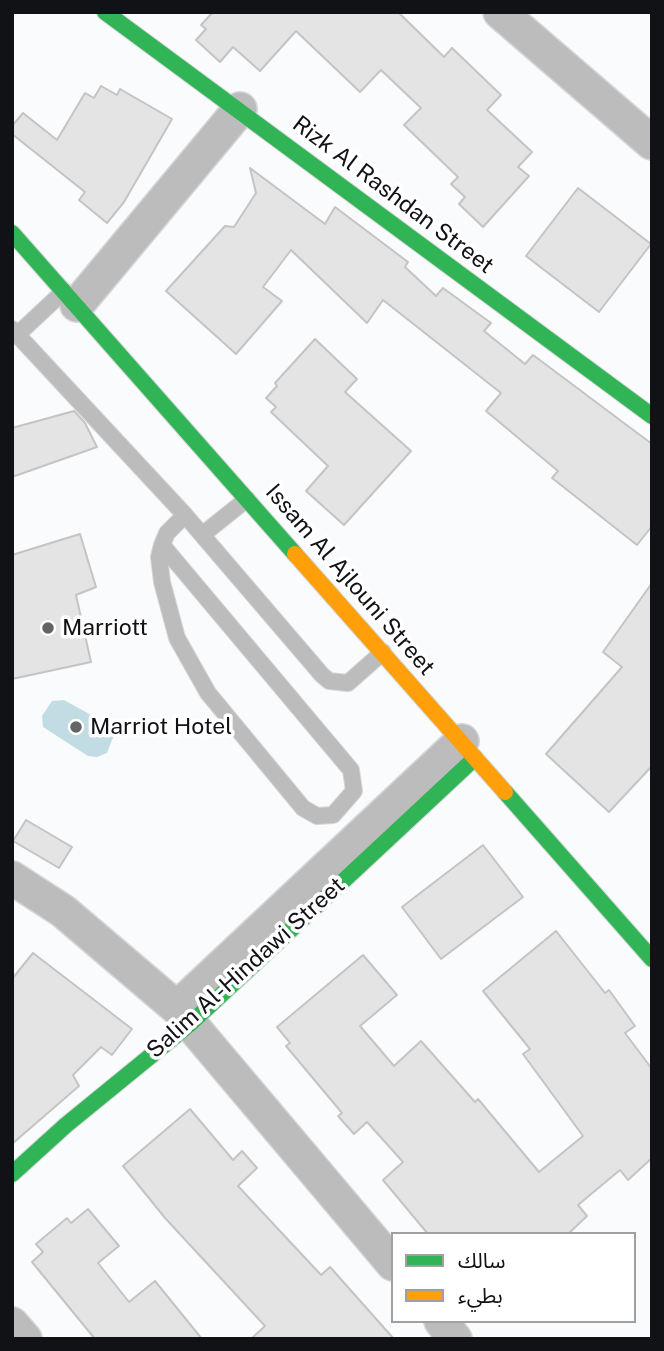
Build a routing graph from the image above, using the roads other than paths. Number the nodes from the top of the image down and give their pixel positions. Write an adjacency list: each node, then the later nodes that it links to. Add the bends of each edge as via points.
1 (105, 12): 3 (street, Rizk Al Rashdan Street)
2 (500, 12): 4 (street)
3 (240, 109): 6 (street); 8 (street, Rizk Al Rashdan Street)
4 (652, 143)
5 (12, 233): 6 (street, Issam Al Ajlouni Street)
6 (71, 298): 7 (lane); 9 (street, Issam Al Ajlouni Street)
7 (15, 332): 10 (lane)
8 (652, 416)
9 (247, 499): 11 (lane); 13 (street, Issam Al Ajlouni Street)
10 (186, 515): 11 (lane); 12 (lane, via 167,533)
11 (202, 535): 13 (lane, via 329,681 348,683)
12 (162, 545): 12 (lane, via 162,582 177,638 197,675 226,718 303,808 317,816 333,815 355,790 351,770)
13 (383, 652): 14 (street, Issam Al Ajlouni Street)
14 (468, 749): 16 (street, Issam Al Ajlouni Street); 17 (street, Salim Al-Hindawi Street)
15 (12, 878): 17 (street, via 63,911 132,966)
16 (652, 959)
17 (184, 1016): 18 (street, Salim Al-Hindawi Street); 19 (street)
18 (12, 1174)
19 (391, 1262)
20 (443, 1323): 23 (street)
21 (12, 1324): 22 (street)
22 (25, 1339)
23 (456, 1339)

